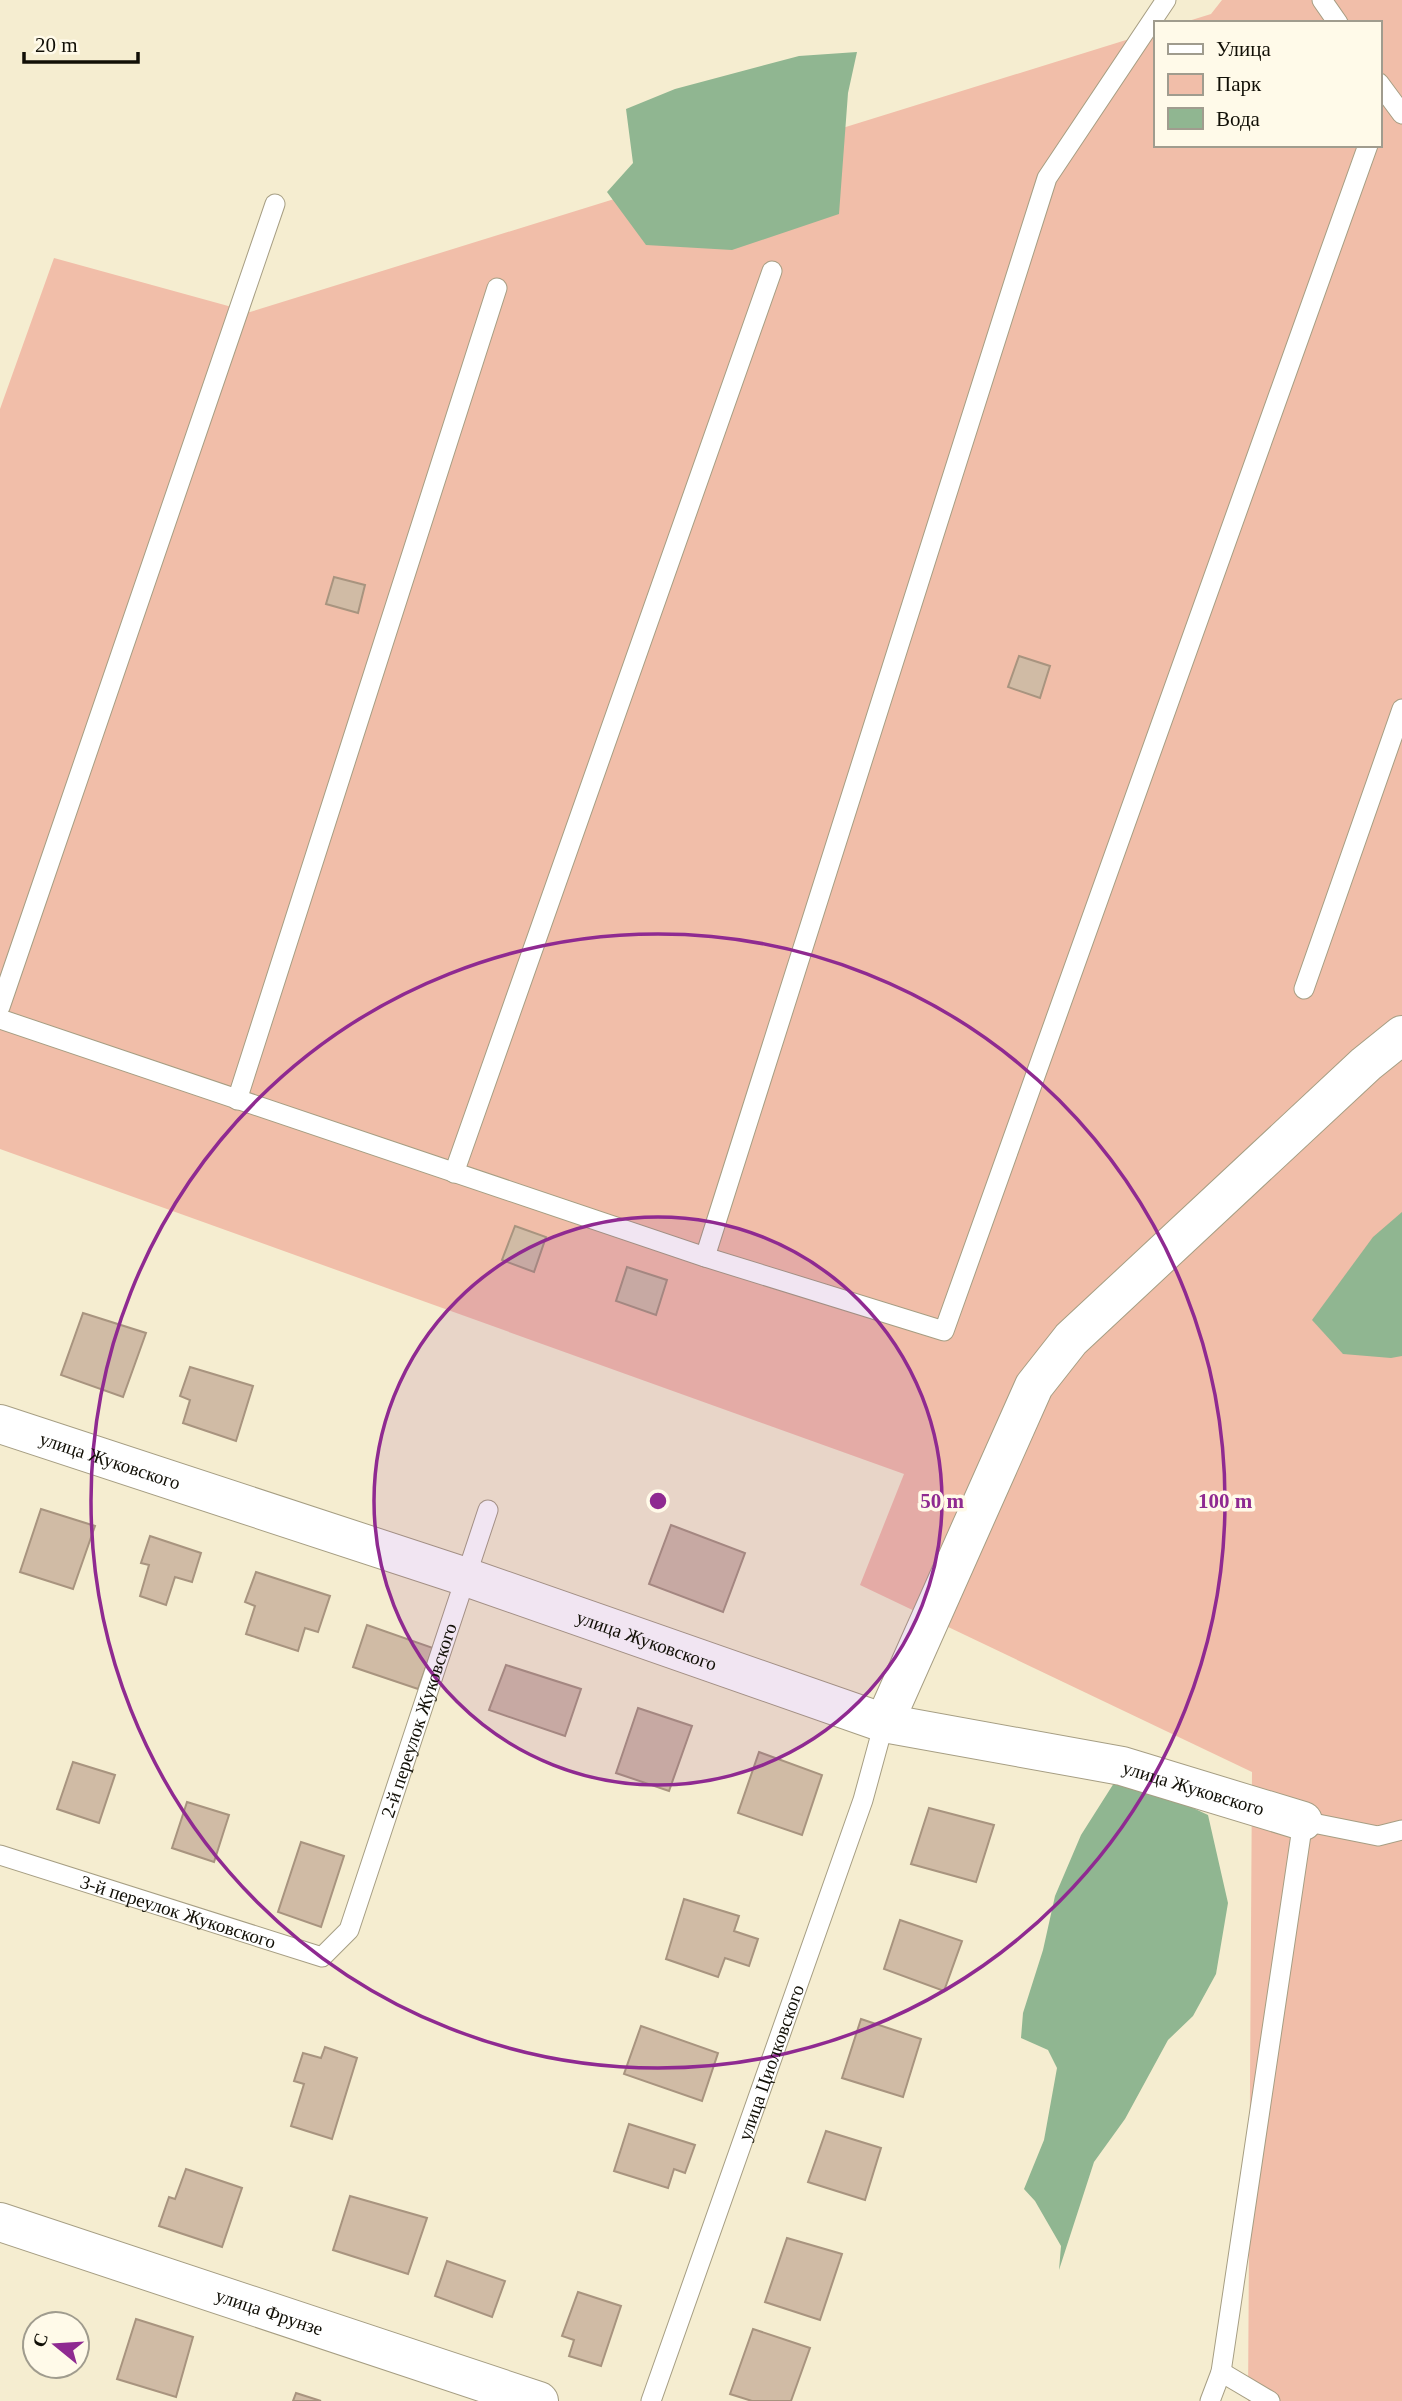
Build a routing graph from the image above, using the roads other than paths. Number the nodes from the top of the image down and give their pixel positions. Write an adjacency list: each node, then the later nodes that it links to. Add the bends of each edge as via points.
1 (1166, 0): 17 (lane, via 1047,178)
2 (1322, 0): 3 (lane)
3 (1337, 21)
4 (1383, 88): 5 (lane)
5 (1402, 114)
6 (1367, 147): 17 (lane, via 944,1331)
7 (275, 204): 12 (lane)
8 (772, 271): 16 (lane)
9 (497, 288): 15 (lane)
10 (1402, 709): 11 (lane)
11 (1304, 989)
12 (0, 1007)
13 (0, 1019): 15 (lane)
14 (1402, 1035): 21 (street, via 1071,1339 1034,1386)
15 (237, 1100): 16 (lane)
16 (454, 1173): 17 (lane)
17 (705, 1257)
18 (0, 1424): 20 (street, улица Жуковского)
19 (488, 1510): 20 (lane, 2-й переулок Жуковского)
20 (466, 1577): 21 (street, улица Жуковского); 25 (lane, 2-й переулок Жуковского)
21 (884, 1723): 22 (street, улица Жуковского, via 1122,1766); 29 (lane, улица Циолковского, via 863,1800)
22 (1303, 1821): 23 (lane, via 1378,1836); 27 (lane)
23 (1402, 1830)
24 (0, 1855): 25 (lane, 3-й переулок Жуковского, via 322,1957)
25 (349, 1930)
26 (0, 2222): 28 (street, улица Фрунзе)
27 (1221, 2372): 30 (lane); 31 (lane)
28 (539, 2401)
29 (651, 2401)
30 (1210, 2401)
31 (1270, 2401)

